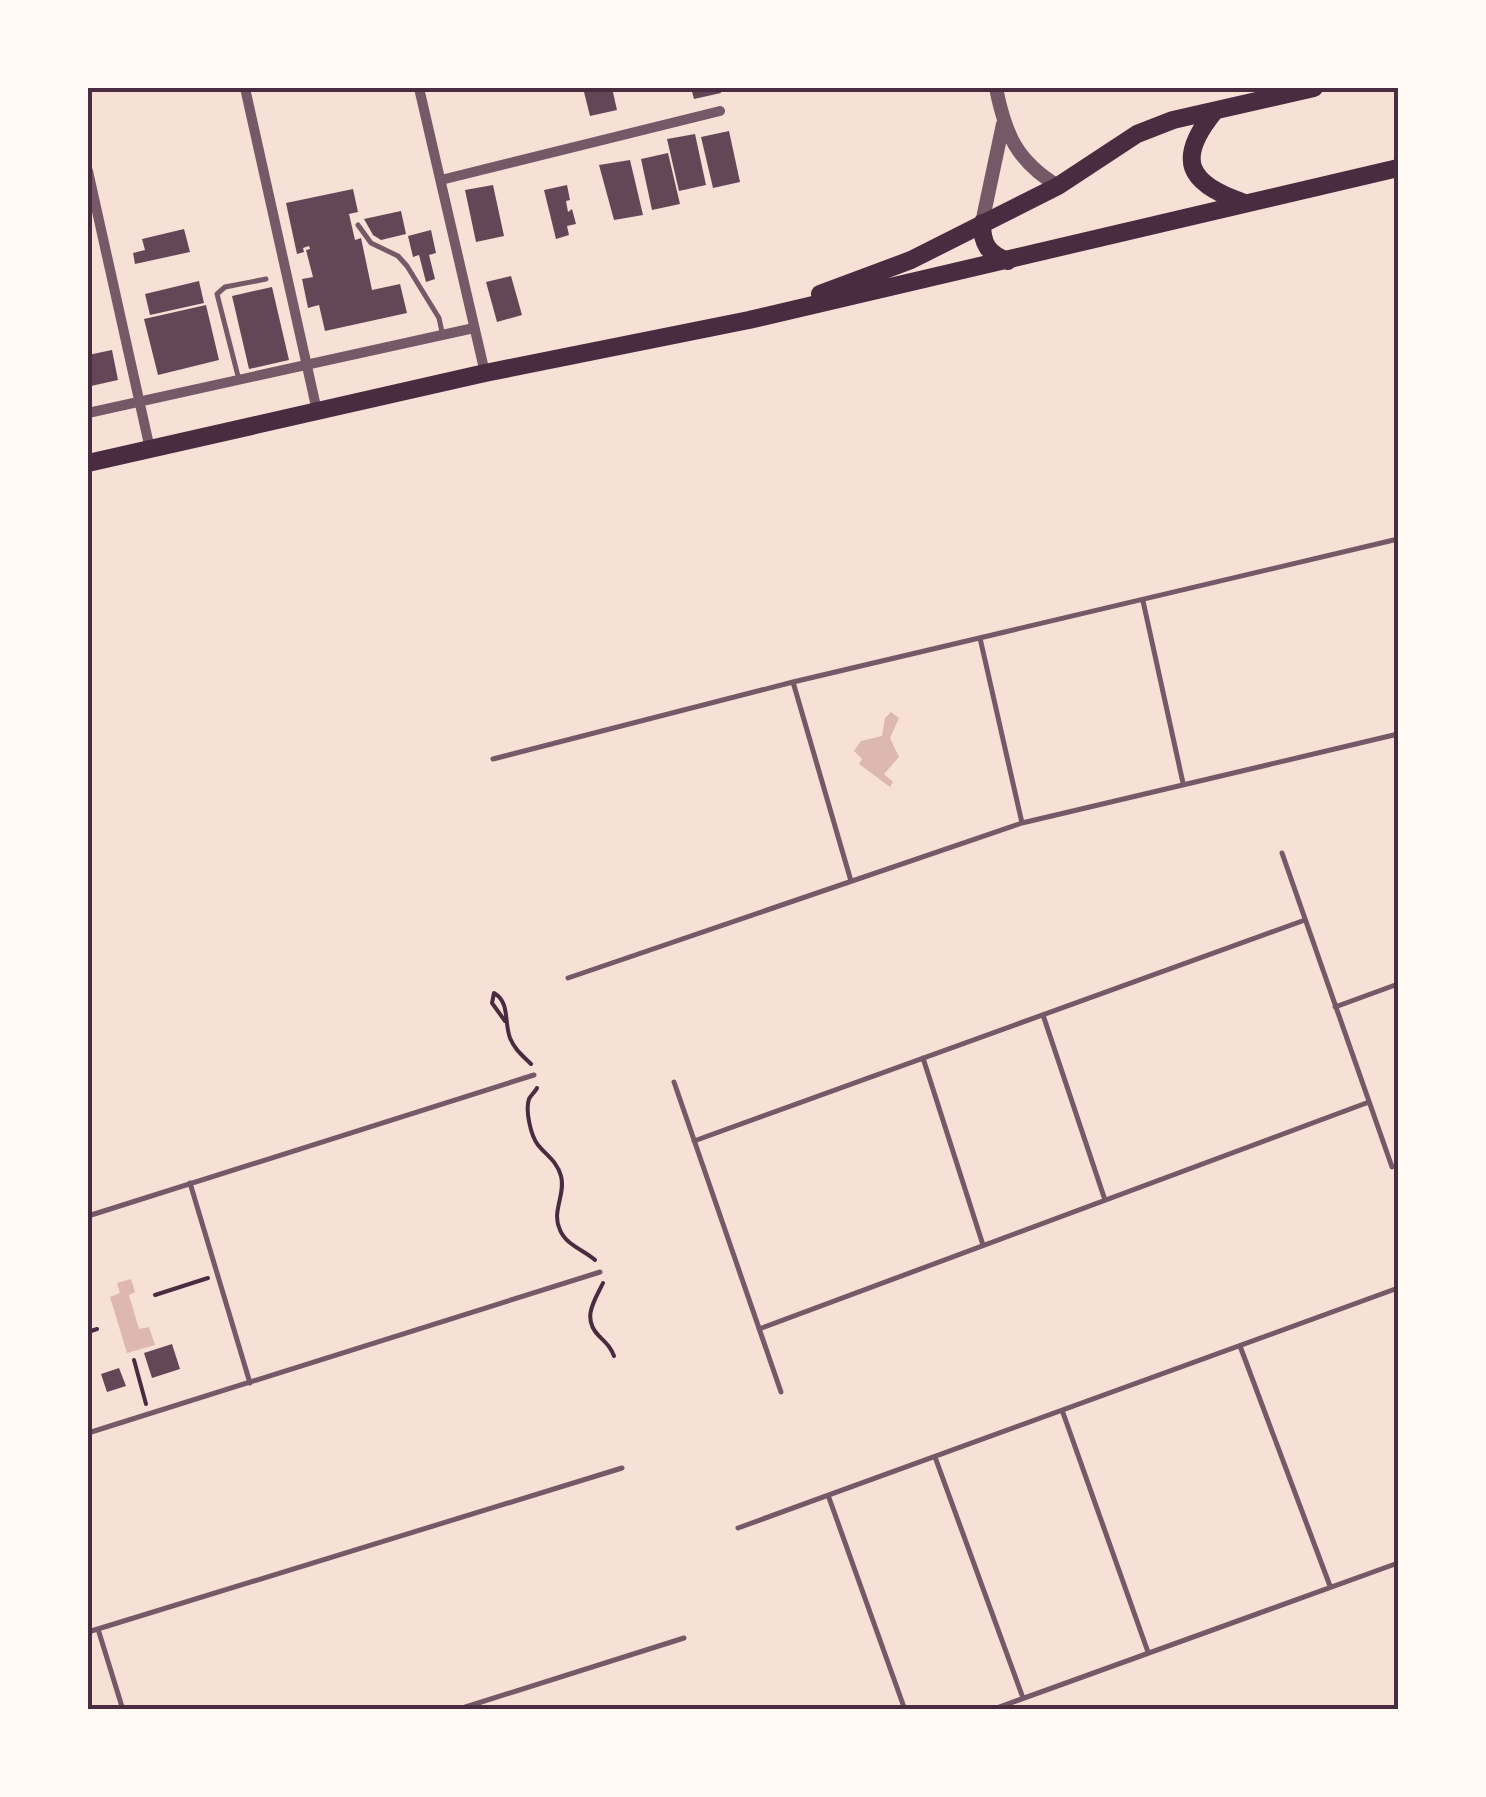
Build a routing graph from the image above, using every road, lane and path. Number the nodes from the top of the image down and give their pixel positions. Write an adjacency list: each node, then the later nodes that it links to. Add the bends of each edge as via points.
1 (245, 88): 20 (street)
2 (420, 88): 10 (street)
3 (996, 88): 7 (street)
4 (1314, 88): 6 (main road)
5 (720, 110): 10 (street)
6 (1214, 112): 11 (main road, via 1137,134); 12 (main road, via 1195,139 1193,170 1207,187)
7 (1003, 124): 11 (street, via 1028,164); 13 (street)
8 (1398, 168): 12 (main road)
9 (88, 171): 23 (street)
10 (441, 180): 18 (street)
11 (1058, 186): 13 (main road)
12 (1244, 202): 15 (main road)
13 (982, 223): 15 (main road, via 986,245); 17 (main road, via 911,260)
14 (358, 224): 19 (lane, via 372,243 407,266)
15 (1008, 261): 17 (main road)
16 (266, 279): 22 (lane, via 217,294)
17 (750, 320): 21 (main road)
18 (474, 328): 19 (street); 21 (street)
19 (443, 335): 20 (street)
20 (307, 364): 22 (street); 24 (street)
21 (485, 374): 24 (main road)
22 (239, 380): 23 (street)
23 (140, 401): 25 (street); 26 (street)
24 (318, 411): 26 (main road)
25 (88, 413)
26 (150, 449): 27 (main road)
27 (88, 463)
28 (1398, 539): 29 (lane)
29 (1143, 601): 30 (lane); 34 (lane)
30 (980, 638): 31 (lane); 35 (lane)
31 (793, 682): 33 (lane); 37 (lane)
32 (1398, 734): 34 (lane)
33 (493, 758)
34 (1183, 784): 35 (lane)
35 (1022, 823): 37 (lane)
36 (1282, 854): 38 (lane)
37 (852, 881): 39 (lane)
38 (1305, 920): 41 (lane); 42 (lane)
39 (568, 978)
40 (1398, 984): 41 (lane)
41 (1336, 1006): 47 (lane)
42 (1043, 1014): 44 (lane); 51 (lane)
43 (505, 1020): 43 (path, via 504,1002 494,993 492,1003); 45 (path)
44 (922, 1058): 48 (lane); 53 (lane)
45 (534, 1075): 50 (lane); 54 (path, via 538,1090 530,1096 528,1116 536,1143 561,1177 560,1232)
46 (674, 1082): 48 (lane)
47 (1369, 1102): 49 (lane); 51 (lane)
48 (694, 1141): 59 (lane)
49 (1392, 1167)
50 (190, 1183): 52 (lane); 55 (lane)
51 (1105, 1200): 53 (lane)
52 (88, 1216)
53 (983, 1245): 59 (lane)
54 (600, 1272): 62 (path, via 604,1284 590,1318); 64 (lane)
55 (218, 1274): 57 (path); 64 (lane)
56 (1398, 1288): 61 (lane)
57 (155, 1294)
58 (97, 1329): 60 (path)
59 (759, 1329): 65 (lane)
60 (88, 1332)
61 (1240, 1346): 66 (lane); 74 (lane)
62 (614, 1356)
63 (134, 1360): 67 (path)
64 (250, 1383): 67 (lane)
65 (780, 1392)
66 (1062, 1410): 69 (lane); 78 (lane)
67 (149, 1414): 68 (lane)
68 (88, 1433)
69 (934, 1456): 71 (lane); 79 (lane)
70 (622, 1468): 75 (lane)
71 (828, 1495): 72 (lane); 82 (lane)
72 (738, 1528)
73 (1398, 1563): 74 (lane)
74 (1331, 1588): 78 (lane)
75 (98, 1629): 76 (lane); 80 (lane)
76 (88, 1632)
77 (684, 1638): 81 (lane)
78 (1148, 1653): 79 (lane)
79 (1023, 1698): 83 (lane)
80 (122, 1710)
81 (456, 1710)
82 (904, 1710)
83 (990, 1710)

